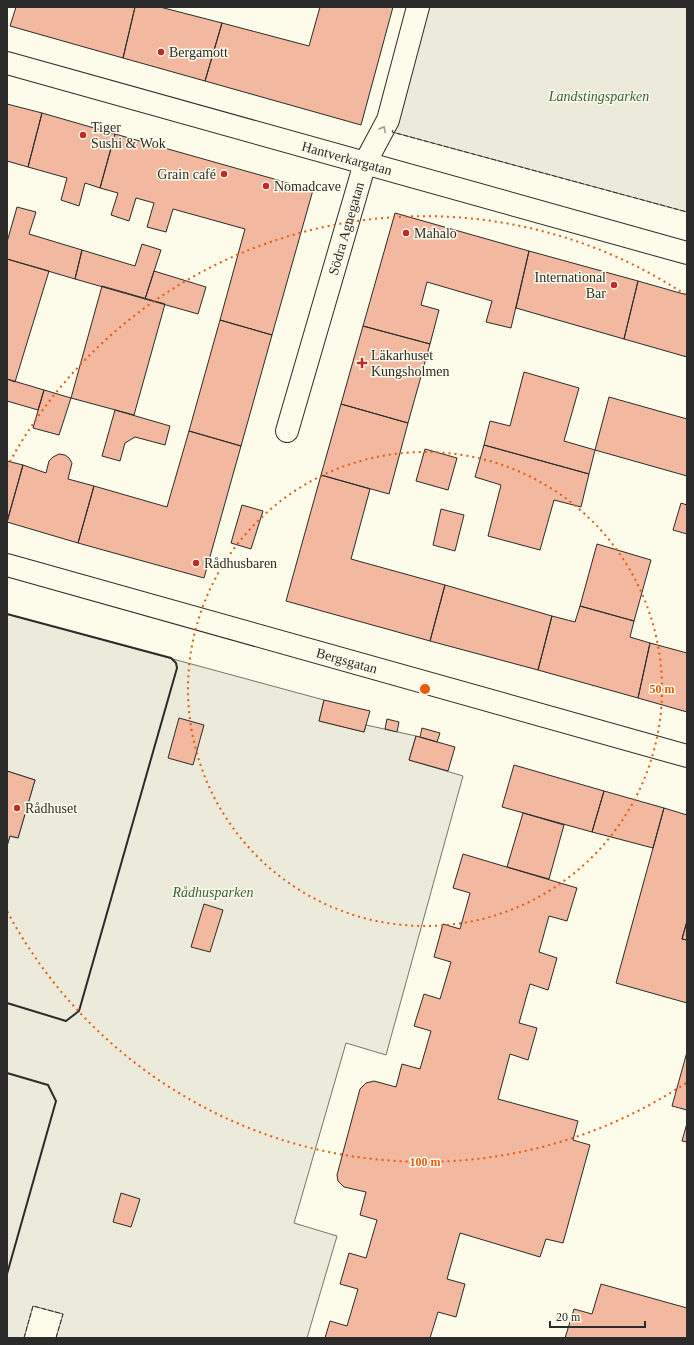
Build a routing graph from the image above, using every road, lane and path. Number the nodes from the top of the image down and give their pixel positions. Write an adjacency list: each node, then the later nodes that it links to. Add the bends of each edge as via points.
1 (418, 7): 3 (street, Södra Agnegatan, one-way to 1, via 388,120)
2 (7, 63): 3 (street, Hantverkargatan)
3 (365, 163): 4 (street, Hantverkargatan); 5 (street, Södra Agnegatan)
4 (687, 253)
5 (287, 431)
6 (7, 565): 7 (street, Bergsgatan)
7 (687, 756)

